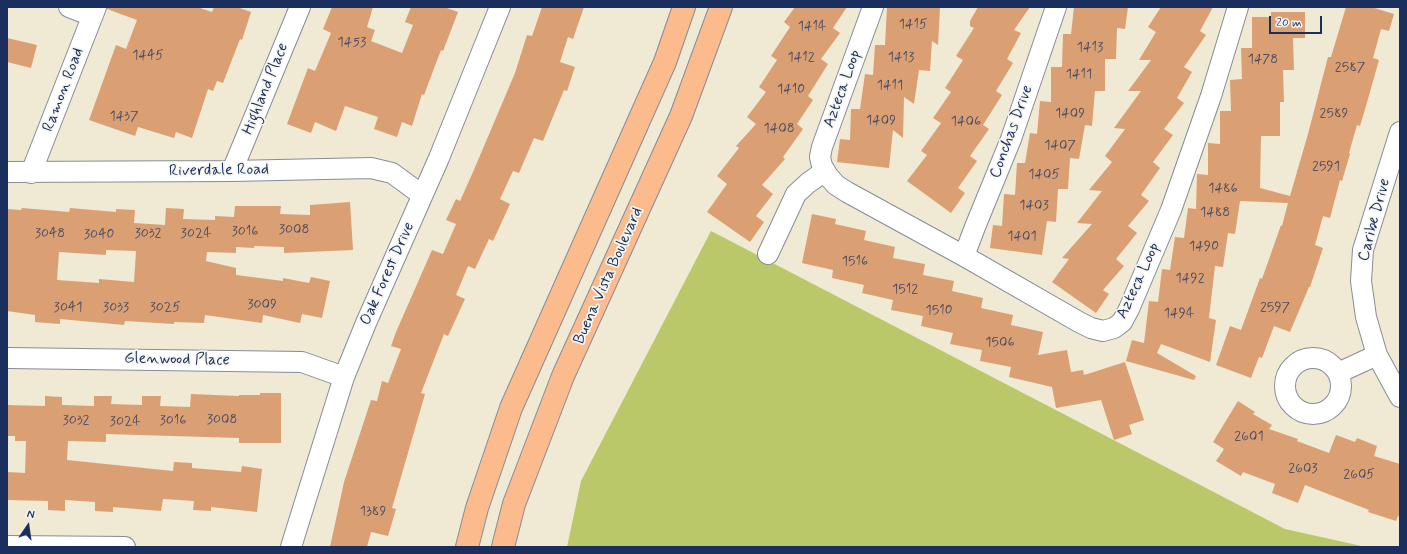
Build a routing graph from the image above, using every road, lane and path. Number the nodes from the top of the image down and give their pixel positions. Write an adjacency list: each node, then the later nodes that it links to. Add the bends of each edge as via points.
1 (69, 7): 9 (street)
2 (300, 7): 13 (street, Highland Place)
3 (500, 7): 15 (street, Oak Forest Drive)
4 (684, 7): 26 (main road, via 665,62 511,408 477,508)
5 (721, 7): 27 (main road, Buena Vista Boulevard, via 681,116 563,376 514,504)
6 (873, 7): 11 (street, Azteca Loop, via 822,147 820,157)
7 (1056, 7): 17 (street, Conchas Drive, via 1011,139)
8 (1238, 7): 17 (street, Azteca Loop, via 1211,96 1171,210 1122,322 1103,331 1091,328)
9 (94, 11): 14 (street, Ramon Road)
10 (1400, 132): 18 (street, Caribe Drive, via 1363,250 1361,281 1366,317)
11 (825, 171): 16 (street, via 796,194); 17 (street, Azteca Loop, via 836,185 847,192)
12 (7, 172): 14 (street, Riverdale Road)
13 (232, 172): 14 (street, Riverdale Road); 15 (street, Riverdale Road, via 371,168 392,173)
14 (31, 173)
15 (422, 195): 21 (street, Oak Forest Drive)
16 (768, 254)
17 (964, 256)
18 (1377, 355): 20 (street); 22 (street, Caribe Drive)
19 (7, 358): 21 (street, Glenwood Place, via 302,362)
20 (1338, 373)
21 (344, 376): 25 (street, Oak Forest Drive)
22 (1400, 397)
23 (7, 546): 24 (street)
24 (125, 547)
25 (290, 547)
26 (467, 547)
27 (503, 547)

